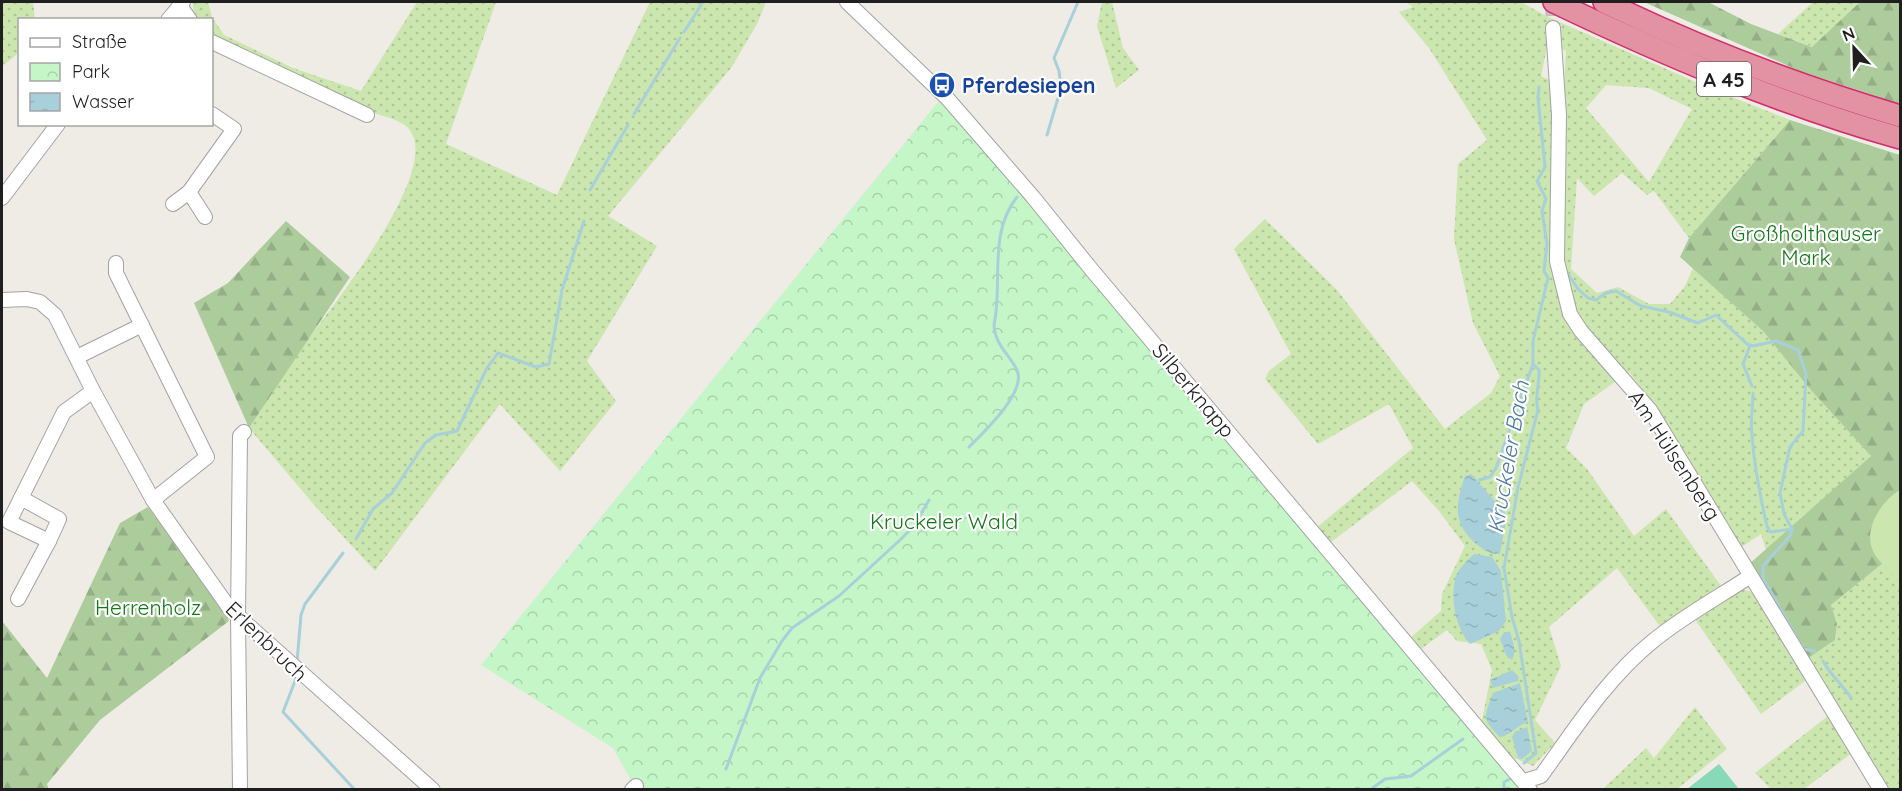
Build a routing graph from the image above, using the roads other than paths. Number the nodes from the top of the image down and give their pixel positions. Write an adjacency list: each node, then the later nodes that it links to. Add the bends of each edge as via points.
1 (847, 2): 32 (street, Silberknapp, via 938,88 1034,197)
2 (1554, 2): 13 (highway, A 45, via 1747,88)
3 (1604, 2): 11 (highway, A 45, via 1712,50)
4 (182, 4): 5 (street); 6 (street)
5 (170, 18)
6 (189, 18)
7 (1553, 28): 27 (street, Am Hülsenberg, via 1559,115 1557,261 1570,314 1650,410)
8 (213, 42): 10 (street)
9 (213, 115): 14 (street, via 234,129)
10 (367, 115)
11 (1900, 116)
12 (56, 126): 15 (street)
13 (1900, 138)
14 (189, 192): 16 (street); 17 (street)
15 (2, 198)
16 (172, 204)
17 (205, 217)
18 (116, 263): 20 (street, via 116,273)
19 (2, 300): 21 (street, Erlenbruch, via 27,299 48,307 61,323)
20 (142, 326): 21 (street); 25 (street, via 207,458)
21 (77, 357): 22 (street, Erlenbruch)
22 (93, 391): 24 (street, via 64,412); 25 (street, Erlenbruch)
23 (242, 434): 29 (street)
24 (21, 498): 26 (street, via 59,519); 26 (street, via 9,522)
25 (153, 500): 29 (street, Erlenbruch)
26 (49, 542): 28 (street)
27 (1749, 577): 32 (street, via 1659,636 1637,655 1603,691 1541,776); 35 (street, Am Hülsenberg)
28 (18, 599)
29 (238, 617): 30 (street, Erlenbruch); 33 (street)
30 (402, 763): 31 (street); 34 (street, Erlenbruch)
31 (392, 774)
32 (1527, 785)
33 (240, 789)
34 (433, 789)
35 (1881, 789)

